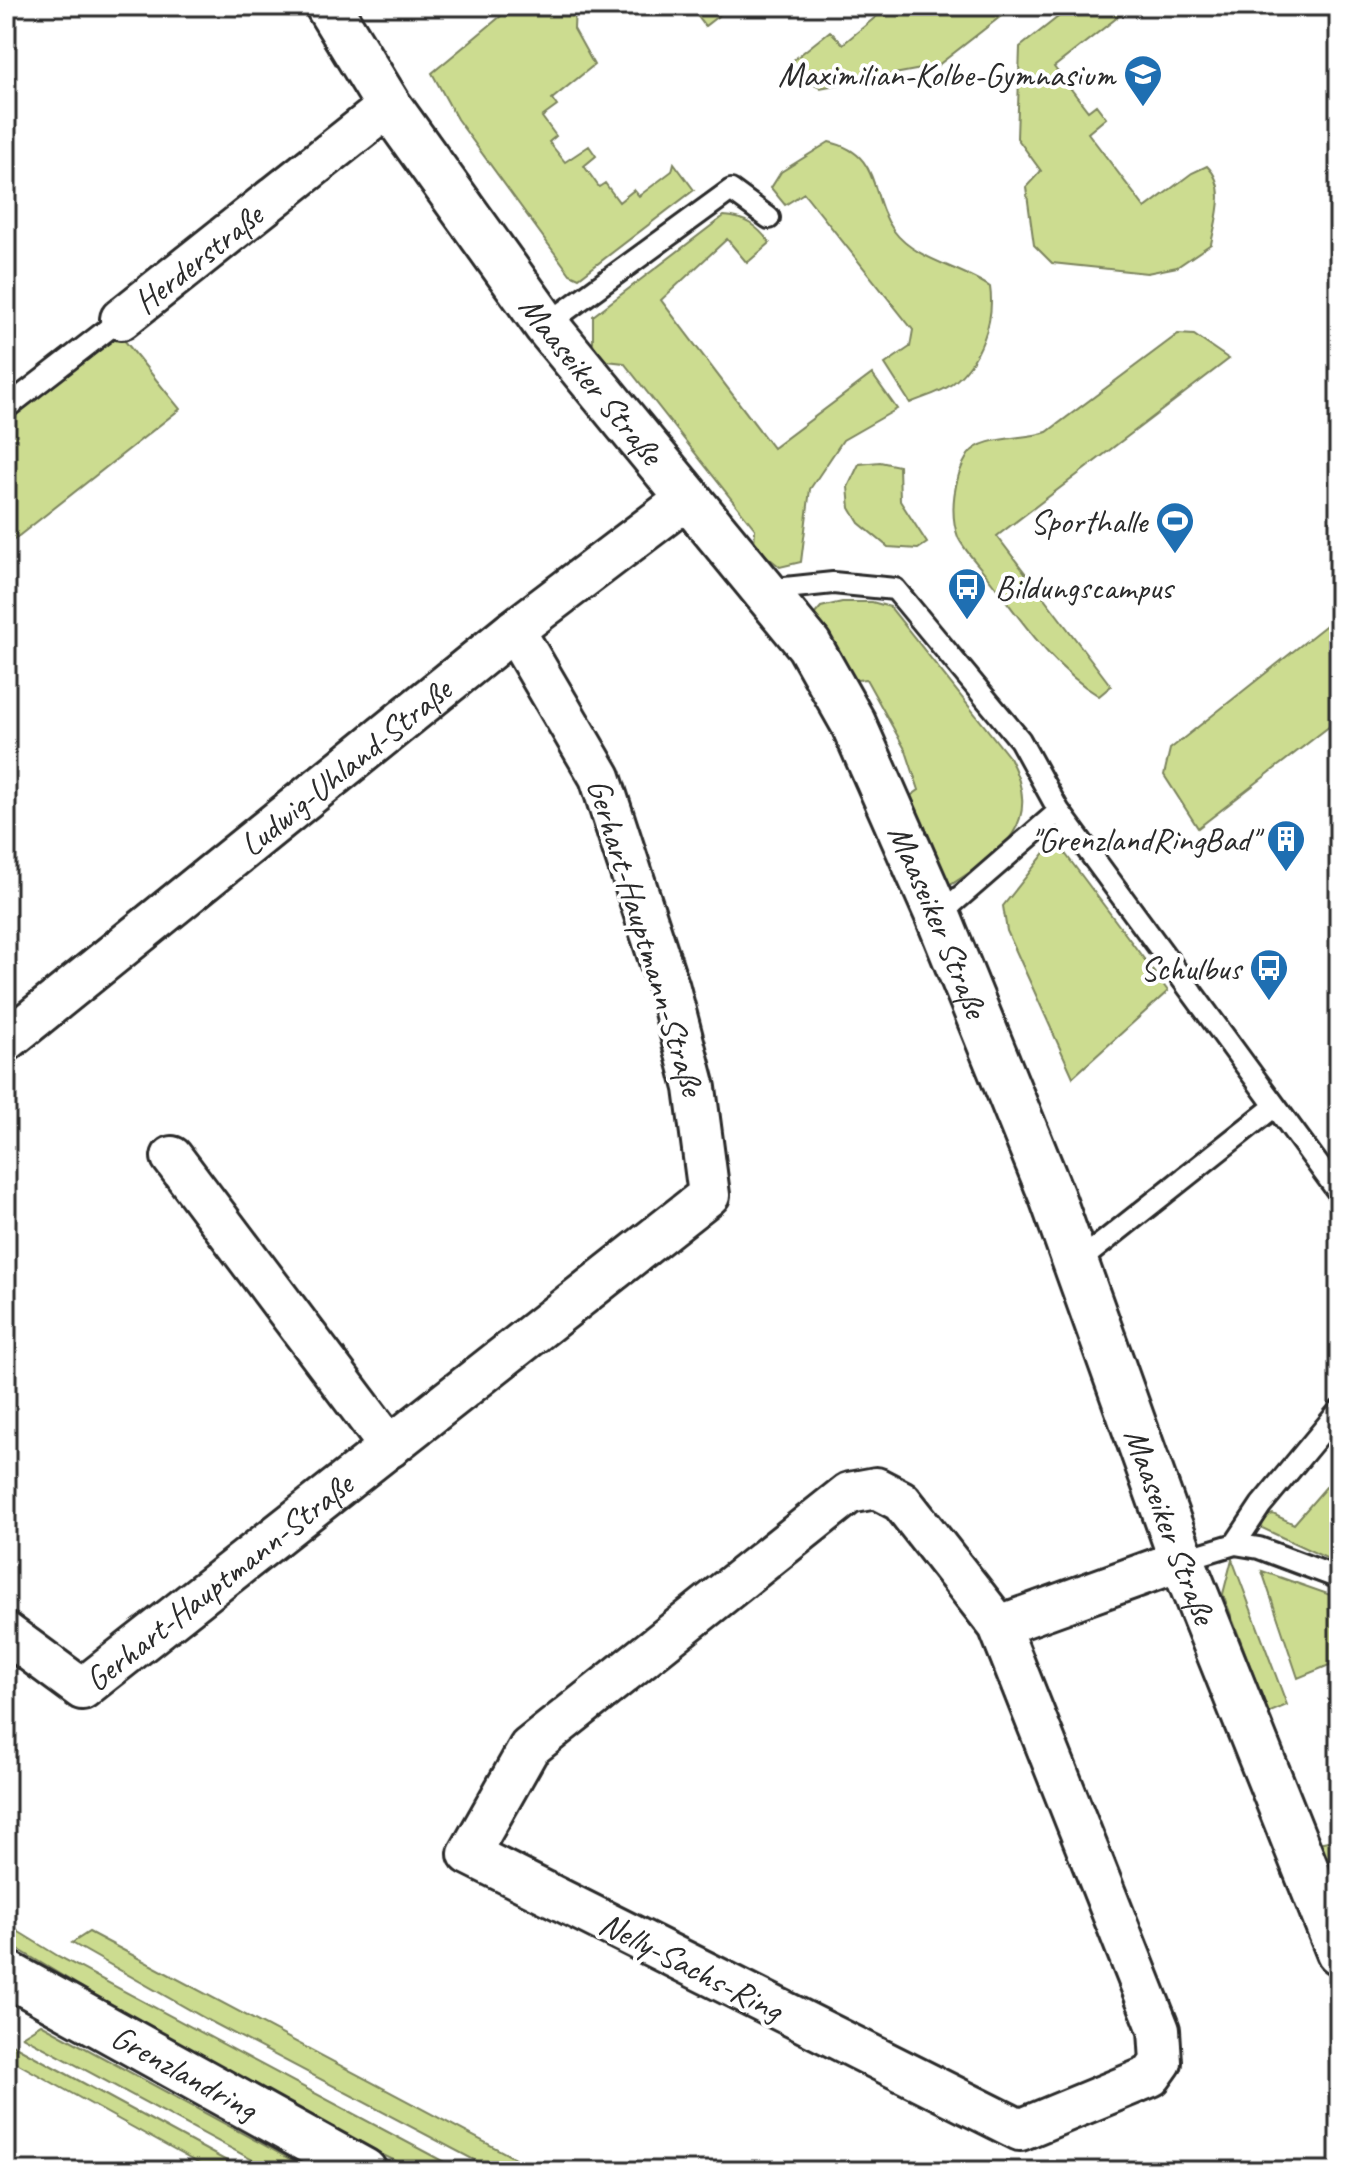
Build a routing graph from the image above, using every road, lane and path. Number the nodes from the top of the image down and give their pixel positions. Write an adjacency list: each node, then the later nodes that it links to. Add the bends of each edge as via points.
1 (328, 6): 2 (street, Maaseiker Straße)
2 (389, 106): 4 (street, Herderstraße); 5 (street, Maaseiker Straße)
3 (769, 218): 5 (lane, via 731,190)
4 (121, 319): 6 (lane, Herderstraße)
5 (546, 325): 7 (street, Maaseiker Straße)
6 (6, 408)
7 (689, 497): 8 (street, Maaseiker Straße); 9 (street, Ludwig-Uhland-Straße)
8 (766, 590): 10 (lane, via 833,583 895,589 1020,740); 11 (street, Maaseiker Straße, via 809,645 853,723)
9 (514, 630): 12 (street, Ludwig-Uhland-Straße, via 466,654); 18 (street, Gerhart-Hauptmann-Straße, via 600,777 669,988 695,1088 709,1195)
10 (1059, 811): 11 (lane); 13 (lane)
11 (938, 916): 16 (street, Maaseiker Straße)
12 (6, 1041)
13 (1275, 1106): 15 (lane); 16 (lane)
14 (172, 1157): 18 (street)
15 (1339, 1193)
16 (1077, 1263): 20 (street, Maaseiker Straße)
17 (1339, 1411): 19 (lane, Maaseiker Straße)
18 (390, 1447): 23 (street, Gerhart-Hauptmann-Straße, via 82,1689)
19 (1235, 1544): 20 (lane); 21 (lane)
20 (1182, 1560): 22 (street); 24 (street, Maaseiker Straße)
21 (1339, 1578)
22 (999, 1626): 22 (street, Nelly-Sachs-Ring, via 901,1501 876,1488 849,1493 529,1748 469,1854 1020,2130 1151,2076 1161,2062 1159,2030)
23 (6, 1633)
24 (1339, 1952)
25 (6, 1973): 26 (street, Grenzlandring)
26 (364, 2171)

